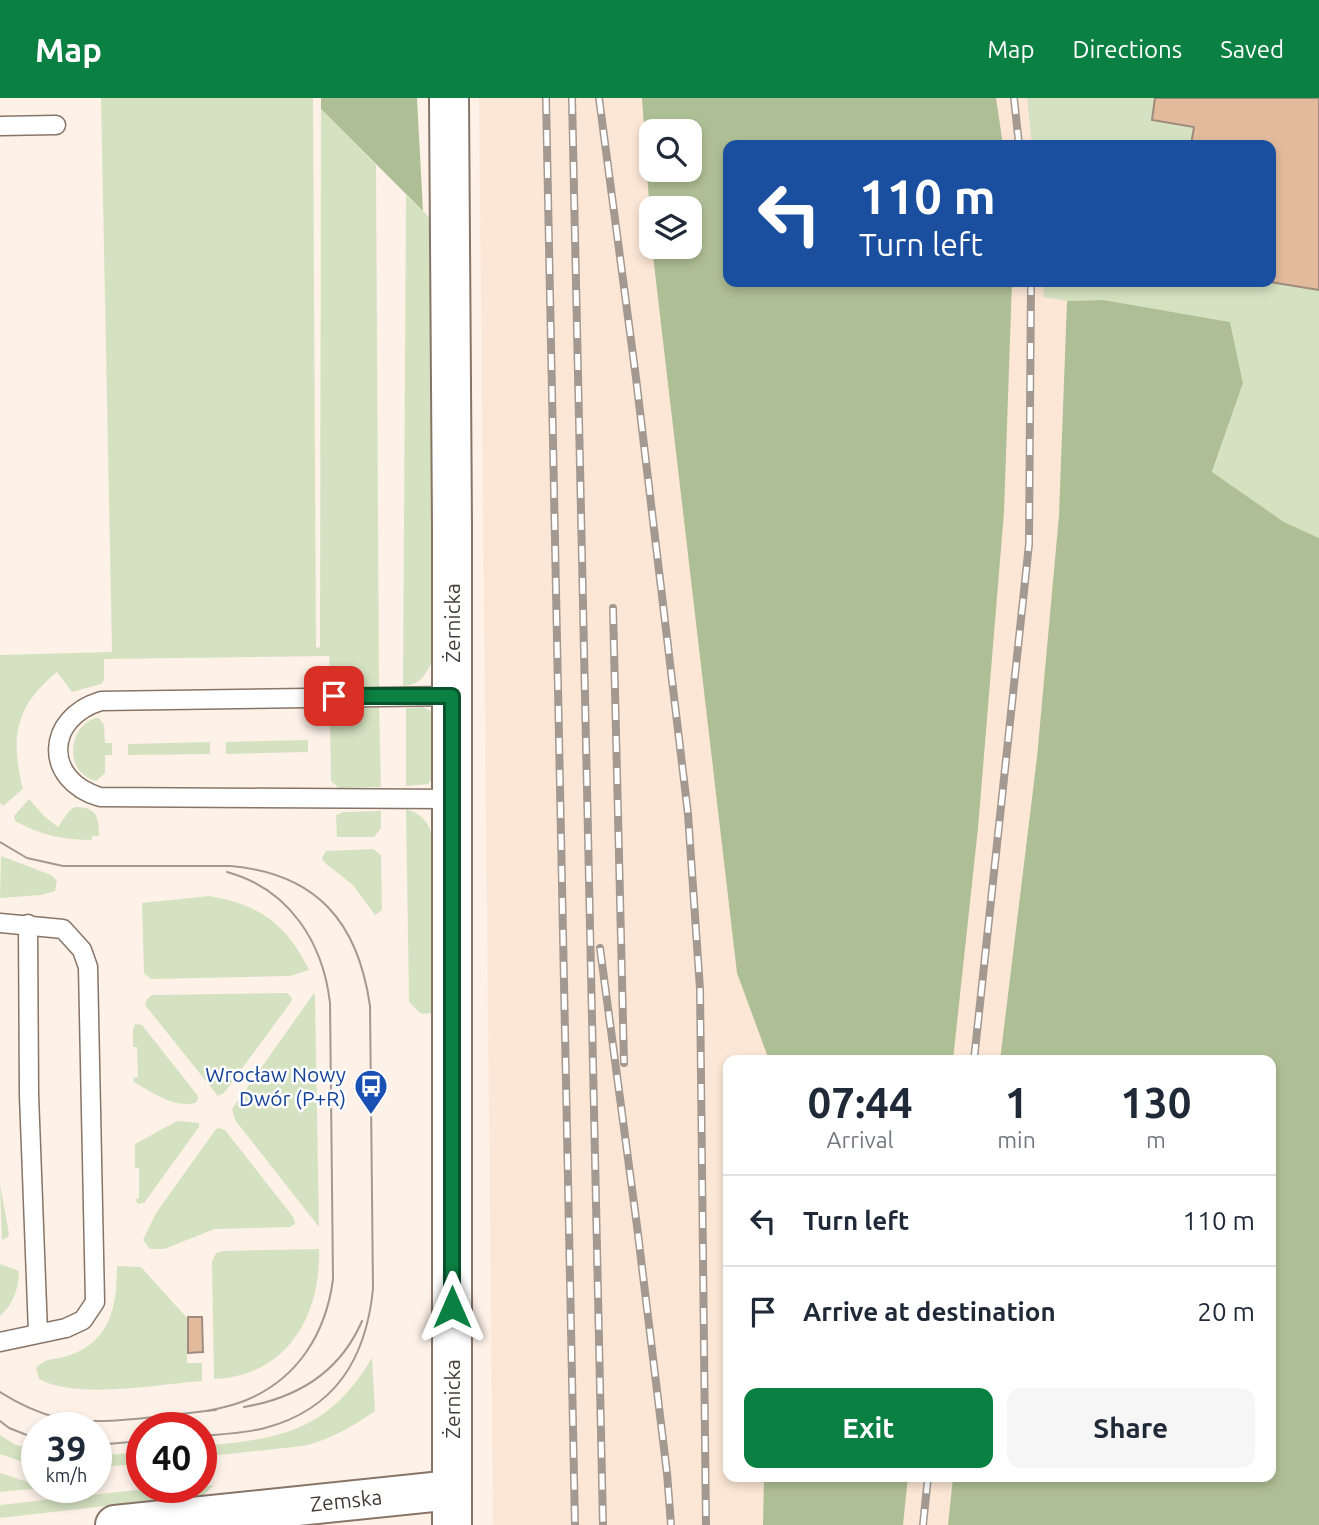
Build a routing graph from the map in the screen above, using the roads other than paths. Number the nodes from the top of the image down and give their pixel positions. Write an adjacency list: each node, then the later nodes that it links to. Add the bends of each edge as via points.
1 (449, 98): 4 (street, Żernicka)
2 (56, 125): 3 (lane)
3 (0, 126)
4 (452, 696): 5 (street, Żernicka); 5 (lane, via 101,701 71,716 61,731 58,748 64,772 86,793 100,797)
5 (452, 799): 10 (street, Żernicka)
6 (0, 923): 7 (lane)
7 (28, 924): 8 (lane); 8 (lane, via 62,929 82,950 90,976 94,1302 83,1320)
8 (38, 1334): 9 (lane)
9 (0, 1342)
10 (452, 1507): 11 (street, Zemska)
11 (115, 1525)

